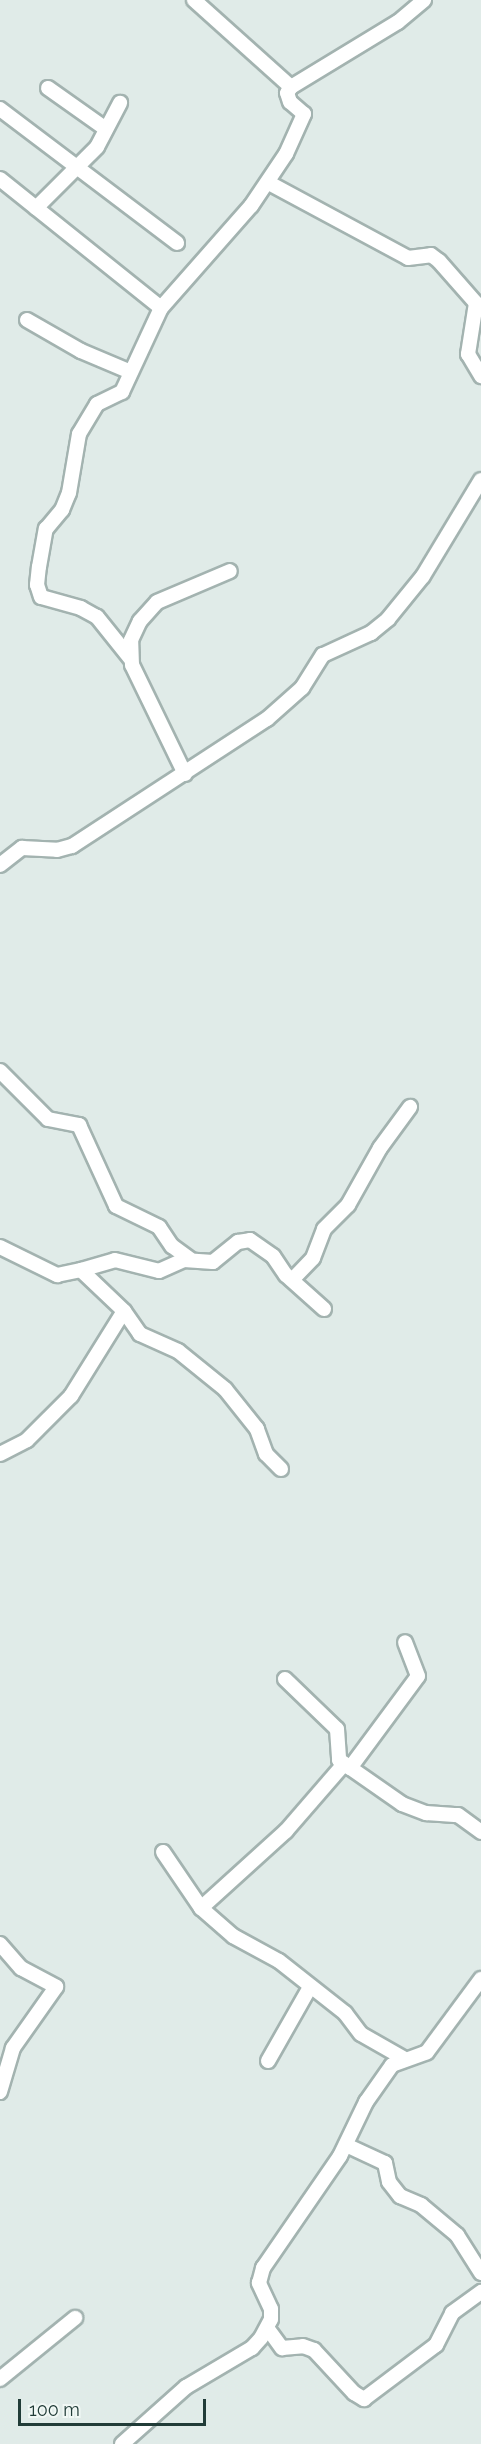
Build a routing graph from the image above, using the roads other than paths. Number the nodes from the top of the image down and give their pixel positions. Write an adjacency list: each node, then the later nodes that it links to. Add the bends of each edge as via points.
1 (194, 0): 3 (street)
2 (424, 0): 3 (street, via 398,22)
3 (291, 87): 10 (street, via 287,96 304,114 303,119)
4 (48, 88): 7 (street)
5 (120, 103): 7 (street)
6 (0, 109): 8 (street)
7 (106, 129): 8 (street, via 92,152)
8 (73, 167): 11 (street); 12 (street)
9 (0, 179): 11 (street)
10 (268, 183): 13 (street); 16 (street, via 408,258 431,255 440,261 476,303 468,354)
11 (36, 208): 13 (street)
12 (177, 243)
13 (161, 308): 15 (street)
14 (27, 320): 15 (street, via 81,351)
15 (131, 372): 19 (street, via 122,392 97,404 79,434 69,493 62,510 46,529 37,585 41,597 81,608 97,617)
16 (481, 376)
17 (481, 480): 20 (street, via 423,576 380,626 322,655 302,688 285,704 241,739)
18 (230, 571): 19 (street, via 150,608 134,630)
19 (130, 658): 20 (street)
20 (185, 774): 21 (street, via 72,846 57,850 22,848)
21 (0, 865)
22 (0, 1071): 25 (street, via 48,1119 79,1125 116,1206 159,1227 172,1246)
23 (410, 1107): 27 (street, via 380,1148 348,1205 324,1229 313,1258)
24 (0, 1247): 26 (street, via 57,1275)
25 (190, 1259): 26 (street, via 159,1271 115,1260); 27 (street, via 213,1262 238,1242 250,1240 273,1256)
26 (81, 1270): 29 (street)
27 (291, 1280): 28 (street)
28 (324, 1309)
29 (124, 1311): 30 (street, via 71,1396 27,1440); 31 (street, via 140,1334 178,1351 225,1389 253,1424 266,1454)
30 (0, 1454)
31 (281, 1469)
32 (405, 1642): 34 (street, via 418,1676)
33 (285, 1679): 34 (street, via 337,1729 339,1760)
34 (347, 1766): 35 (street, via 408,1807 426,1813 458,1815); 37 (street, via 286,1831)
35 (481, 1832)
36 (163, 1852): 37 (street)
37 (201, 1908): 40 (street, via 233,1936 279,1961)
38 (0, 1944): 43 (street, via 21,1968 56,1986 13,2049)
39 (481, 1979): 41 (street, via 427,2052)
40 (310, 1987): 41 (street, via 345,2013 362,2034); 42 (street)
41 (403, 2058): 44 (street, via 392,2065 366,2102)
42 (268, 2061)
43 (0, 2092)
44 (346, 2145): 45 (street, via 384,2163 389,2182 400,2196 421,2205 457,2235); 48 (street, via 259,2276 271,2309)
45 (481, 2273)
46 (481, 2292): 48 (street, via 452,2313 436,2345 364,2399 314,2350 303,2346 282,2348)
47 (75, 2318): 49 (street)
48 (268, 2329): 50 (street, via 252,2348 186,2387)
49 (0, 2379)
50 (122, 2444)

